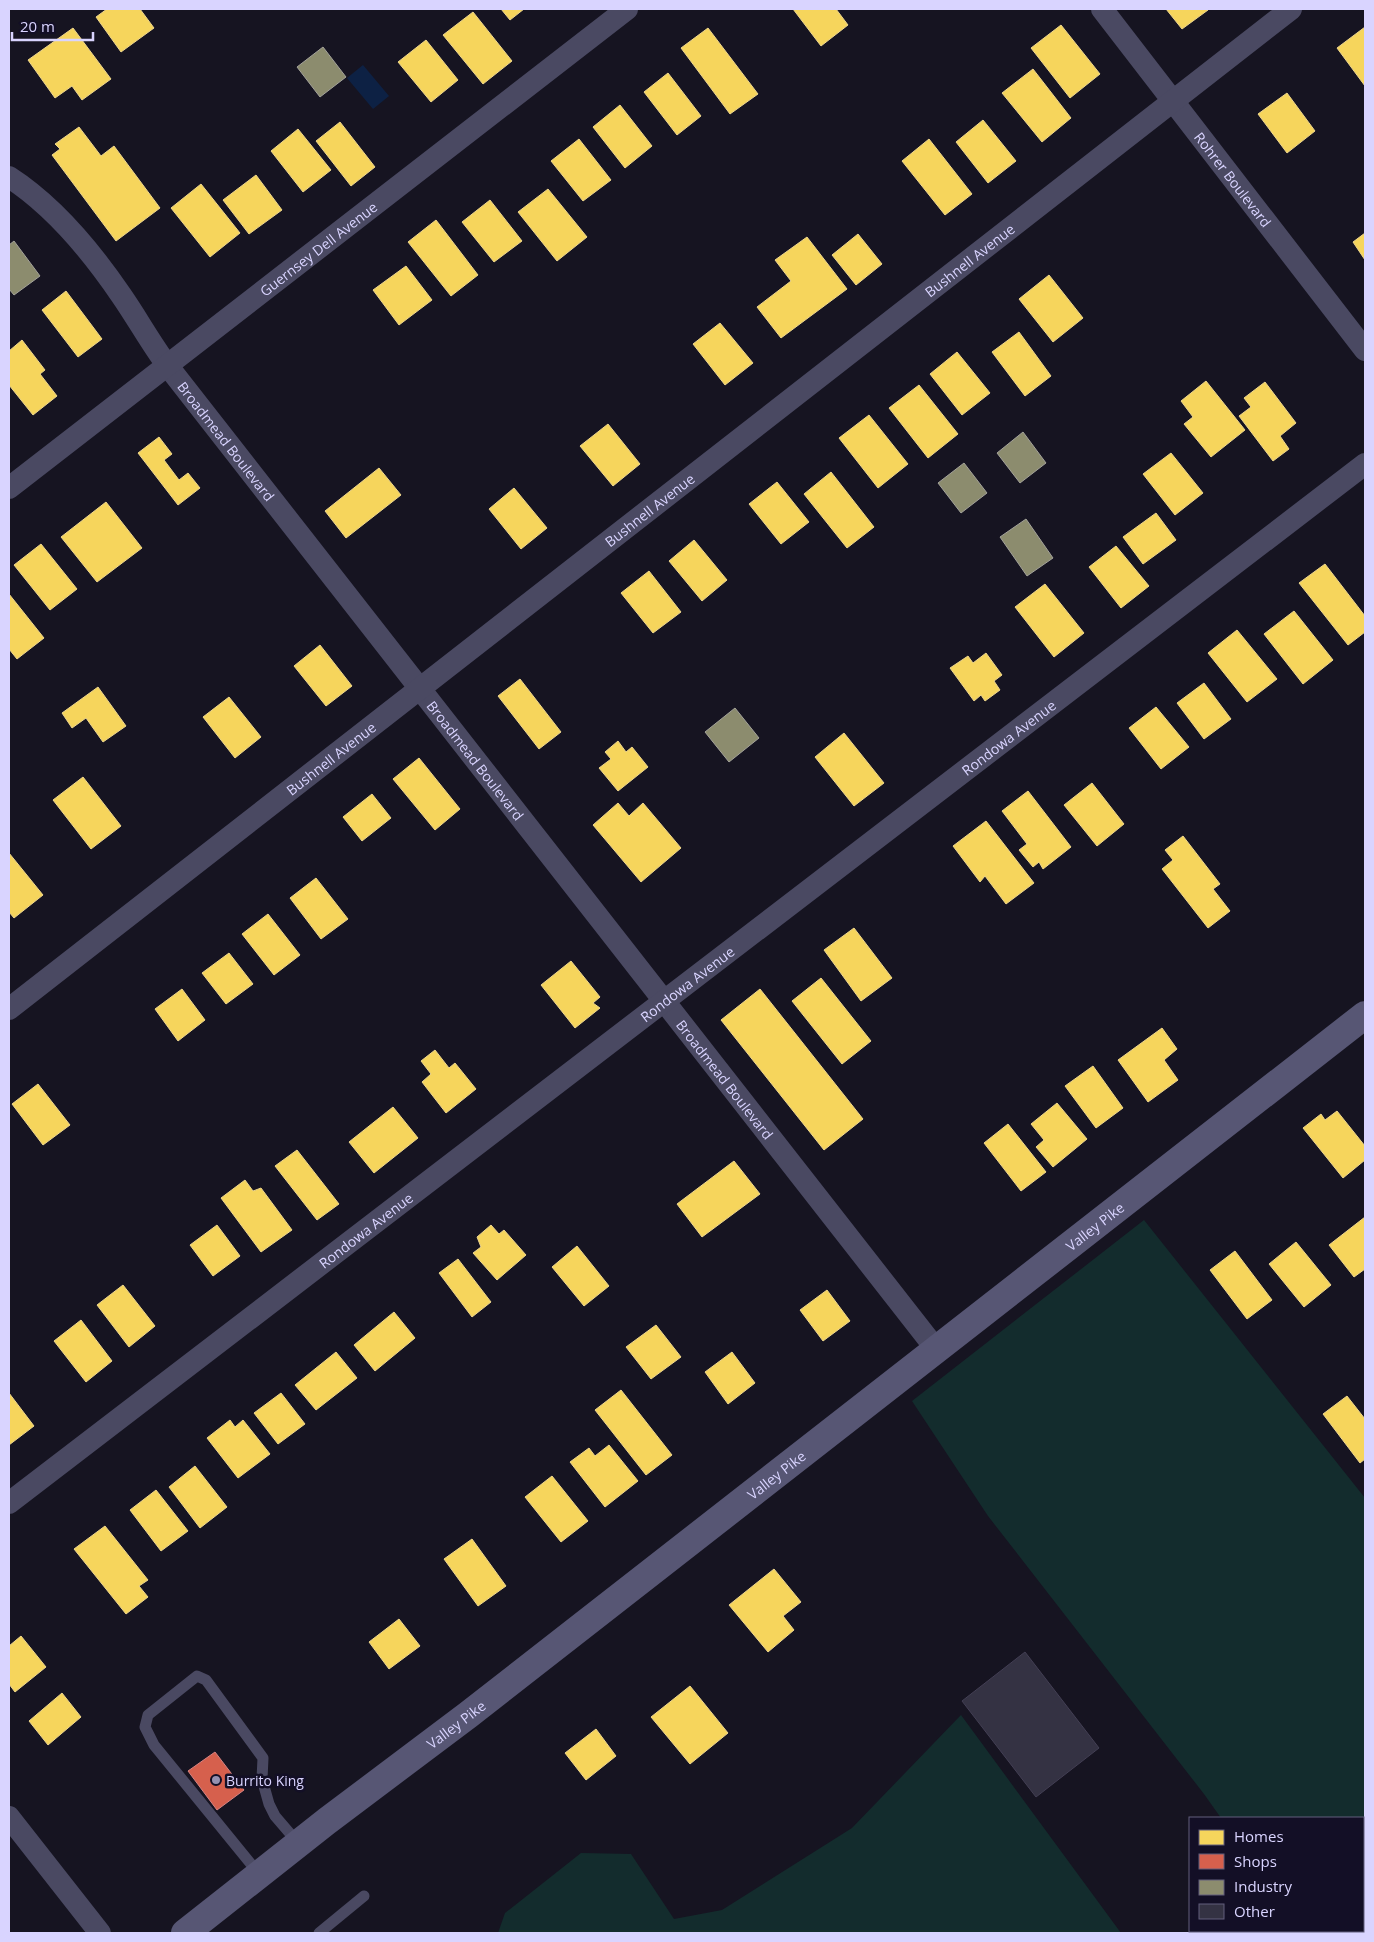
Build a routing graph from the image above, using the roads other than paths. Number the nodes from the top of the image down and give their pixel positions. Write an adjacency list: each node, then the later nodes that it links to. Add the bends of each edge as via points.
1 (627, 9): 7 (street, Guernsey Dell Avenue)
2 (1102, 9): 4 (street, Rohrer Boulevard)
3 (1291, 9): 4 (street, Bushnell Avenue)
4 (1173, 101): 6 (street, Rohrer Boulevard); 10 (street, Bushnell Avenue)
5 (9, 177): 7 (street, Broadmead Boulevard, via 52,210 87,249)
6 (1365, 350)
7 (167, 365): 9 (street, Guernsey Dell Avenue); 10 (street, Broadmead Boulevard)
8 (1365, 464): 11 (street, Rondowa Avenue)
9 (9, 488)
10 (420, 688): 11 (street, Broadmead Boulevard); 12 (street, Bushnell Avenue)
11 (664, 1001): 14 (street, Broadmead Boulevard); 15 (street, Rondowa Avenue)
12 (9, 1009)
13 (1365, 1015): 14 (street, Valley Pike)
14 (936, 1349): 17 (street, Valley Pike)
15 (9, 1503)
16 (9, 1817): 20 (street)
17 (299, 1844): 18 (street, Valley Pike); 18 (lane, via 269,1804 262,1779 263,1758 206,1680 197,1676 148,1715 145,1727 154,1745)
18 (260, 1875): 21 (street, Valley Pike)
19 (364, 1896): 22 (lane)
20 (100, 1933)
21 (186, 1933)
22 (319, 1933)

